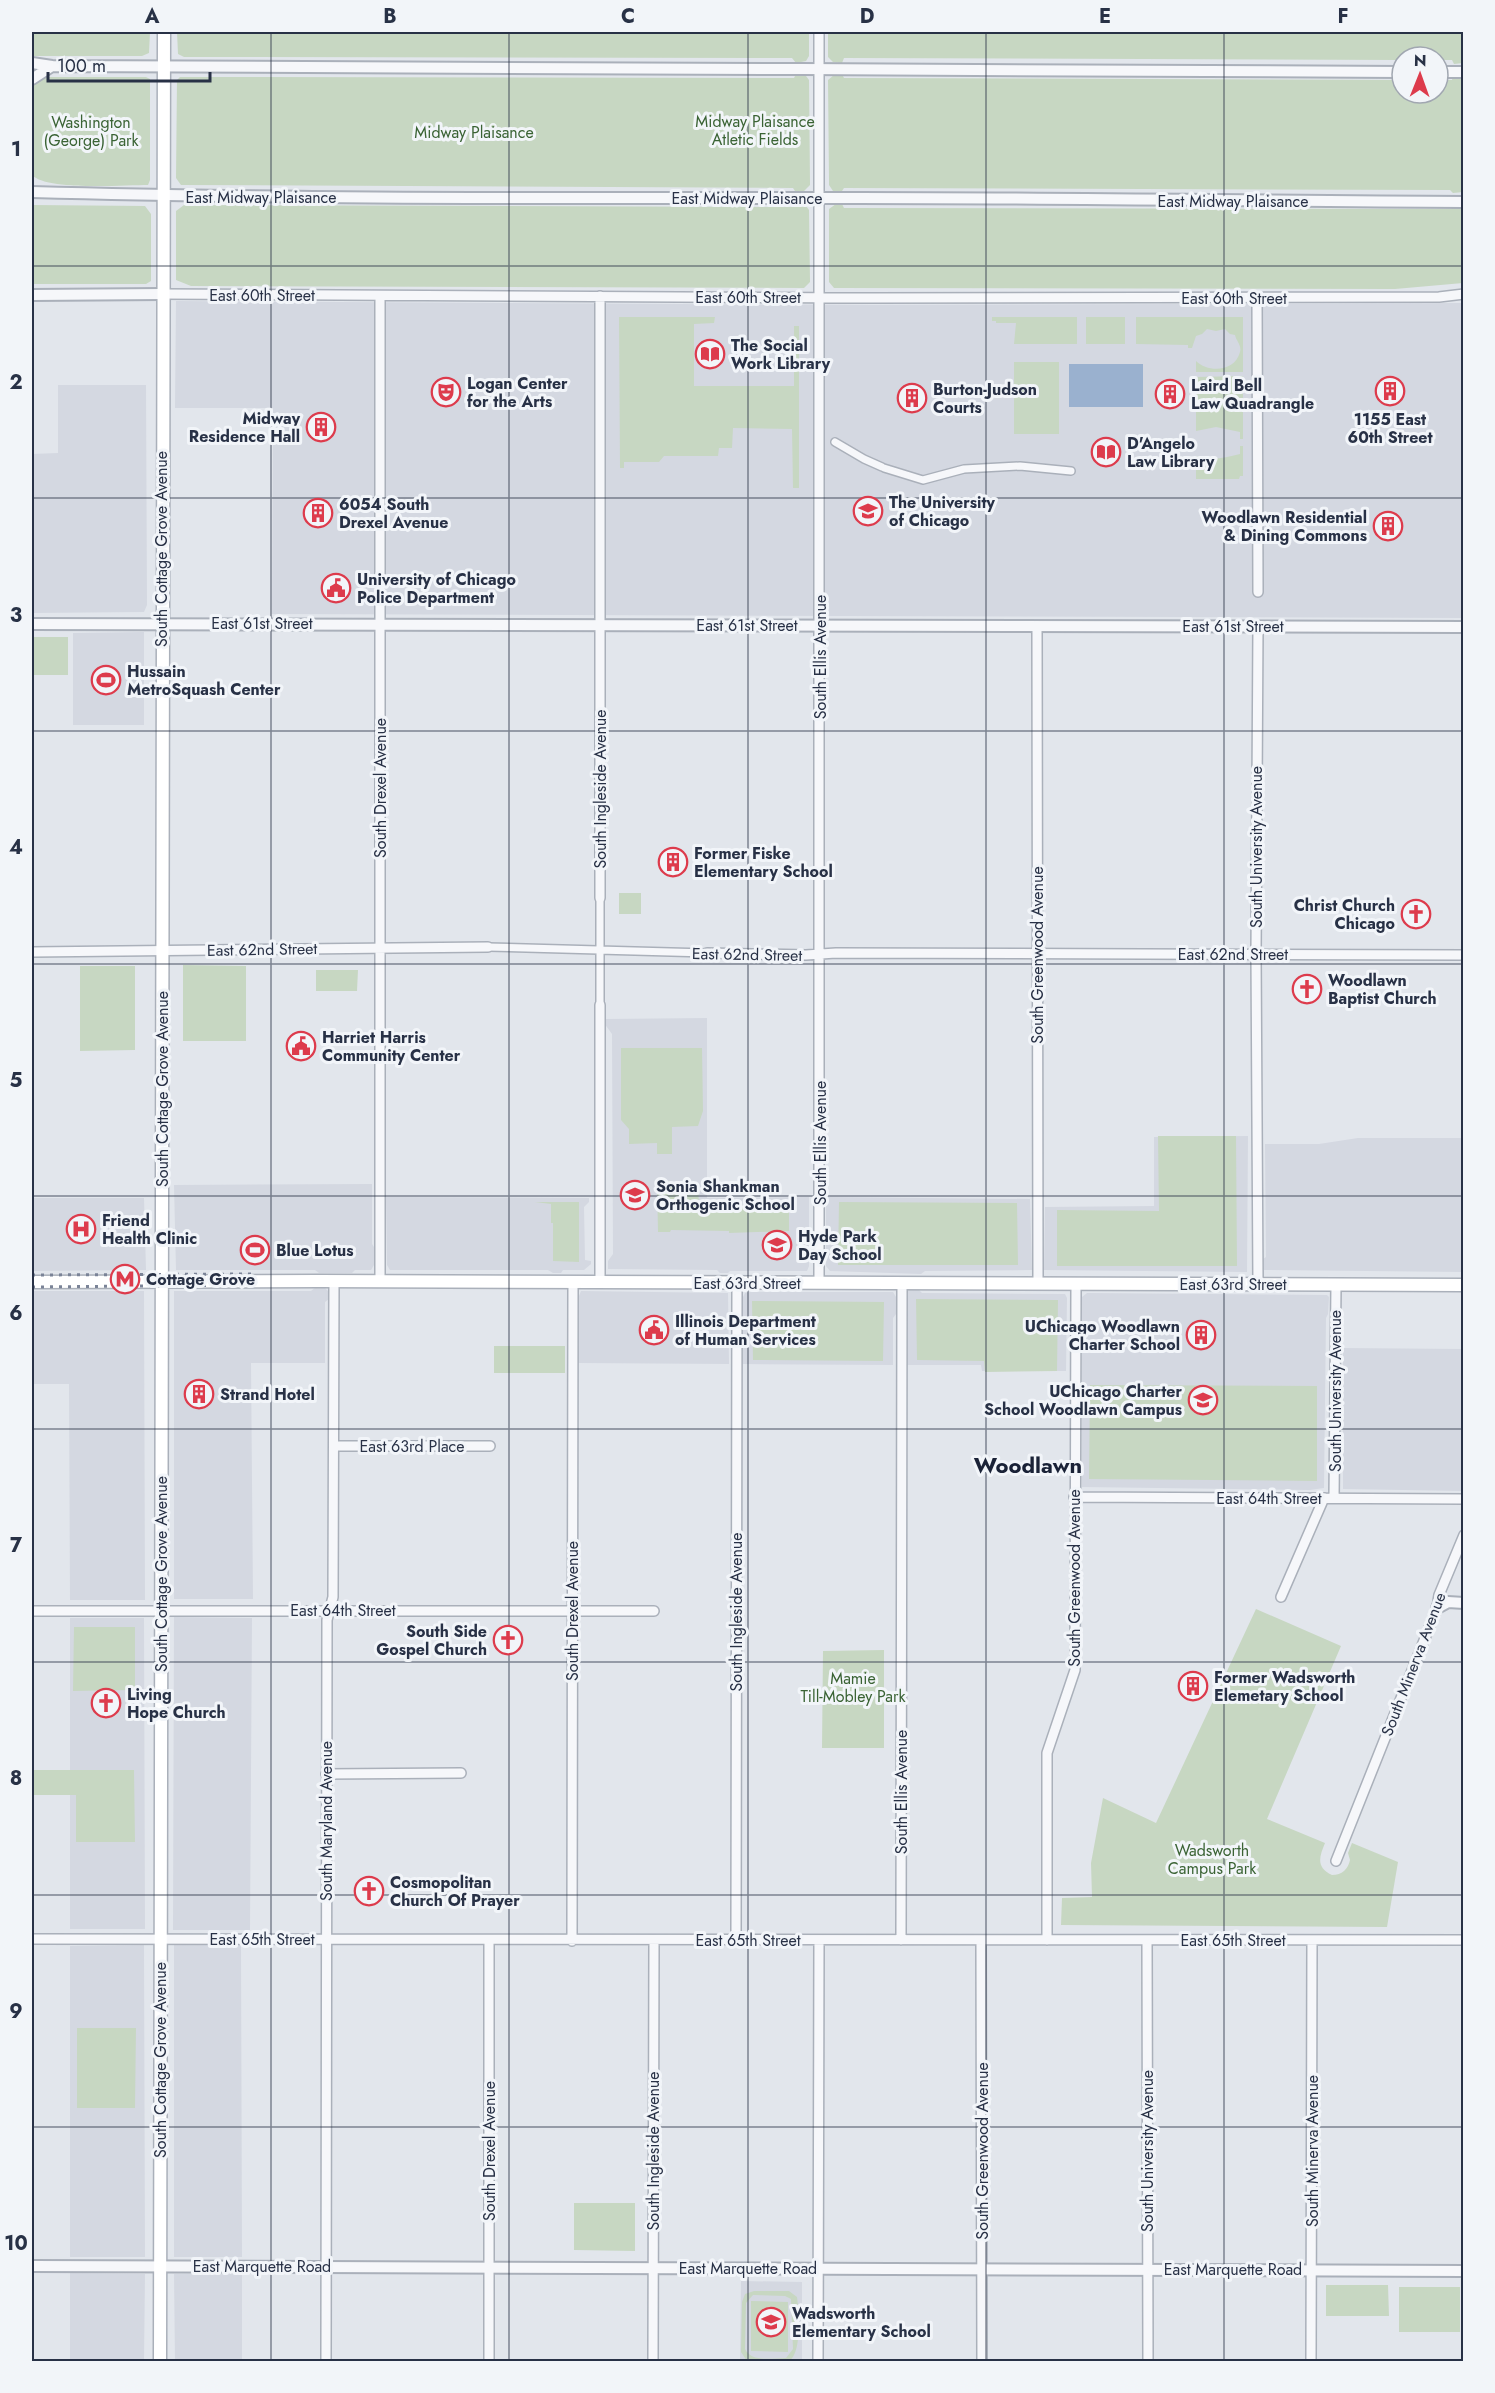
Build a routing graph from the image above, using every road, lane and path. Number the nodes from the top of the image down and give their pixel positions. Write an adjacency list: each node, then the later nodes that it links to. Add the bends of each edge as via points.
1 (164, 32): 5 (main road, South Cottage Grove Avenue)
2 (819, 32): 6 (street, South Ellis Avenue)
3 (32, 63): 4 (street)
4 (52, 66): 5 (street); 8 (street)
5 (163, 67): 6 (street); 10 (main road, South Cottage Grove Avenue)
6 (819, 69): 7 (street); 11 (street, South Ellis Avenue)
7 (1390, 72)
8 (32, 79)
9 (32, 192): 10 (street, East Midway Plaisance)
10 (162, 196): 11 (street, East Midway Plaisance); 13 (main road, South Cottage Grove Avenue)
11 (819, 198): 12 (street, East Midway Plaisance); 18 (street, South Ellis Avenue)
12 (1464, 202)
13 (162, 294): 15 (street, East 60th Street); 16 (street, East 60th Street); 23 (main road, South Cottage Grove Avenue)
14 (1464, 294): 19 (street, East 60th Street)
15 (32, 295)
16 (381, 296): 17 (street, East 60th Street); 25 (street, South Drexel Avenue)
17 (600, 296): 18 (street, East 60th Street); 26 (street, South Ingleside Avenue)
18 (819, 297): 19 (street, East 60th Street); 27 (street, South Ellis Avenue)
19 (1257, 298): 22 (street)
20 (835, 442): 21 (street, via 864,459 923,480 964,470 1020,466)
21 (1071, 471)
22 (1258, 592)
23 (161, 623): 24 (street, East 61st Street); 25 (street, East 61st Street); 35 (main road, South Cottage Grove Avenue)
24 (32, 624)
25 (380, 624): 26 (street, East 61st Street); 33 (street, South Drexel Avenue)
26 (600, 624): 27 (street, East 61st Street); 31 (street, South Ingleside Avenue)
27 (820, 625): 28 (street, East 61st Street); 39 (street, South Ellis Avenue)
28 (1037, 626): 29 (street, East 61st Street); 38 (street, South Greenwood Avenue)
29 (1258, 626): 30 (street, East 61st Street); 40 (street, South University Avenue)
30 (1464, 627)
31 (600, 898): 34 (street, South Ingleside Avenue)
32 (488, 947): 33 (street, East 62nd Street); 34 (street, East 62nd Street)
33 (380, 948): 35 (street, East 62nd Street); 45 (street, South Drexel Avenue)
34 (600, 948): 37 (street, East 62nd Street, via 616,952); 42 (street, South Ingleside Avenue)
35 (162, 951): 36 (street, East 62nd Street); 43 (main road, South Cottage Grove Avenue)
36 (32, 952)
37 (707, 953): 39 (street, East 62nd Street)
38 (1037, 953): 39 (street, East 62nd Street); 40 (street, East 62nd Street); 53 (street, South Greenwood Avenue)
39 (820, 954): 50 (street, South Ellis Avenue)
40 (1256, 954): 41 (street, East 62nd Street); 54 (street, South University Avenue)
41 (1464, 955)
42 (600, 1005): 48 (street, South Ingleside Avenue)
43 (162, 1281): 44 (main road, East 63rd Street); 46 (main road, East 63rd Street); 67 (main road, South Cottage Grove Avenue)
44 (334, 1281): 45 (main road, East 63rd Street); 57 (street, South Maryland Avenue)
45 (380, 1281): 47 (main road, East 63rd Street)
46 (32, 1282)
47 (573, 1282): 48 (main road, East 63rd Street); 70 (street, South Drexel Avenue)
48 (600, 1282): 49 (main road, East 63rd Street)
49 (737, 1283): 50 (main road, East 63rd Street); 88 (street, South Ingleside Avenue)
50 (819, 1283): 51 (main road, East 63rd Street)
51 (902, 1283): 53 (main road, East 63rd Street); 80 (street, South Ellis Avenue)
52 (1076, 1283): 53 (main road, East 63rd Street); 54 (main road, East 63rd Street); 59 (street, South Greenwood Avenue)
53 (1038, 1284)
54 (1258, 1284): 55 (main road, East 63rd Street)
55 (1336, 1284): 56 (main road, East 63rd Street); 61 (street, South University Avenue)
56 (1464, 1285)
57 (334, 1446): 58 (street, East 63rd Place); 68 (street, South Maryland Avenue)
58 (490, 1446)
59 (1074, 1497): 60 (street, East 64th Street); 82 (street, South Greenwood Avenue, via 1075,1670 1047,1753)
60 (1324, 1498): 61 (street, East 64th Street); 64 (street)
61 (1334, 1498): 62 (street, East 64th Street)
62 (1464, 1499)
63 (1464, 1535): 66 (street, South Minerva Avenue)
64 (1281, 1597)
65 (1464, 1603): 66 (street, via 1448,1602)
66 (1437, 1608): 74 (street, South Minerva Avenue)
67 (160, 1610): 68 (street, East 64th Street); 69 (street, East 64th Street); 75 (main road, South Cottage Grove Avenue)
68 (330, 1610): 70 (street, East 64th Street); 73 (street, South Maryland Avenue)
69 (32, 1611)
70 (572, 1611): 71 (street, East 64th Street); 86 (street, South Drexel Avenue)
71 (654, 1611)
72 (461, 1773): 73 (street)
73 (326, 1774): 77 (street, South Maryland Avenue)
74 (1336, 1861)
75 (160, 1939): 76 (street, East 65th Street); 77 (street, East 65th Street); 90 (main road, South Cottage Grove Avenue)
76 (32, 1940)
77 (326, 1940): 78 (street, East 65th Street); 91 (street, South Maryland Avenue)
78 (489, 1940): 86 (street, East 65th Street); 92 (street, South Drexel Avenue)
79 (819, 1940): 80 (street, East 65th Street); 88 (street, East 65th Street); 94 (street)
80 (901, 1940): 81 (street, East 65th Street)
81 (981, 1940): 82 (street, East 65th Street); 95 (street, South Greenwood Avenue)
82 (1047, 1940): 83 (street, East 65th Street)
83 (1147, 1940): 84 (street, East 65th Street); 96 (street, South University Avenue)
84 (1312, 1940): 85 (street, East 65th Street); 97 (street, South Minerva Avenue)
85 (1464, 1940)
86 (572, 1941): 87 (street, East 65th Street)
87 (654, 1941): 88 (street, East 65th Street); 93 (street, South Ingleside Avenue)
88 (736, 1941)
89 (32, 2266): 90 (street, East Marquette Road)
90 (160, 2266): 91 (street, East Marquette Road); 99 (main road, South Cottage Grove Avenue)
91 (326, 2266): 92 (street, East Marquette Road); 100 (street, South Maryland Avenue)
92 (489, 2267): 93 (street, East Marquette Road); 101 (street, South Drexel Avenue)
93 (653, 2267): 94 (street, East Marquette Road); 102 (street, South Ingleside Avenue)
94 (818, 2268): 95 (street, East Marquette Road); 103 (street)
95 (982, 2268): 96 (street, East Marquette Road); 104 (street, South Greenwood Avenue)
96 (1148, 2269): 97 (street, East Marquette Road); 105 (street, South University Avenue)
97 (1312, 2270): 98 (street, East Marquette Road); 106 (street, South Minerva Avenue)
98 (1464, 2271)
99 (160, 2361)
100 (326, 2361)
101 (489, 2361)
102 (653, 2361)
103 (818, 2361)
104 (982, 2361)
105 (1148, 2361)
106 (1311, 2361)

